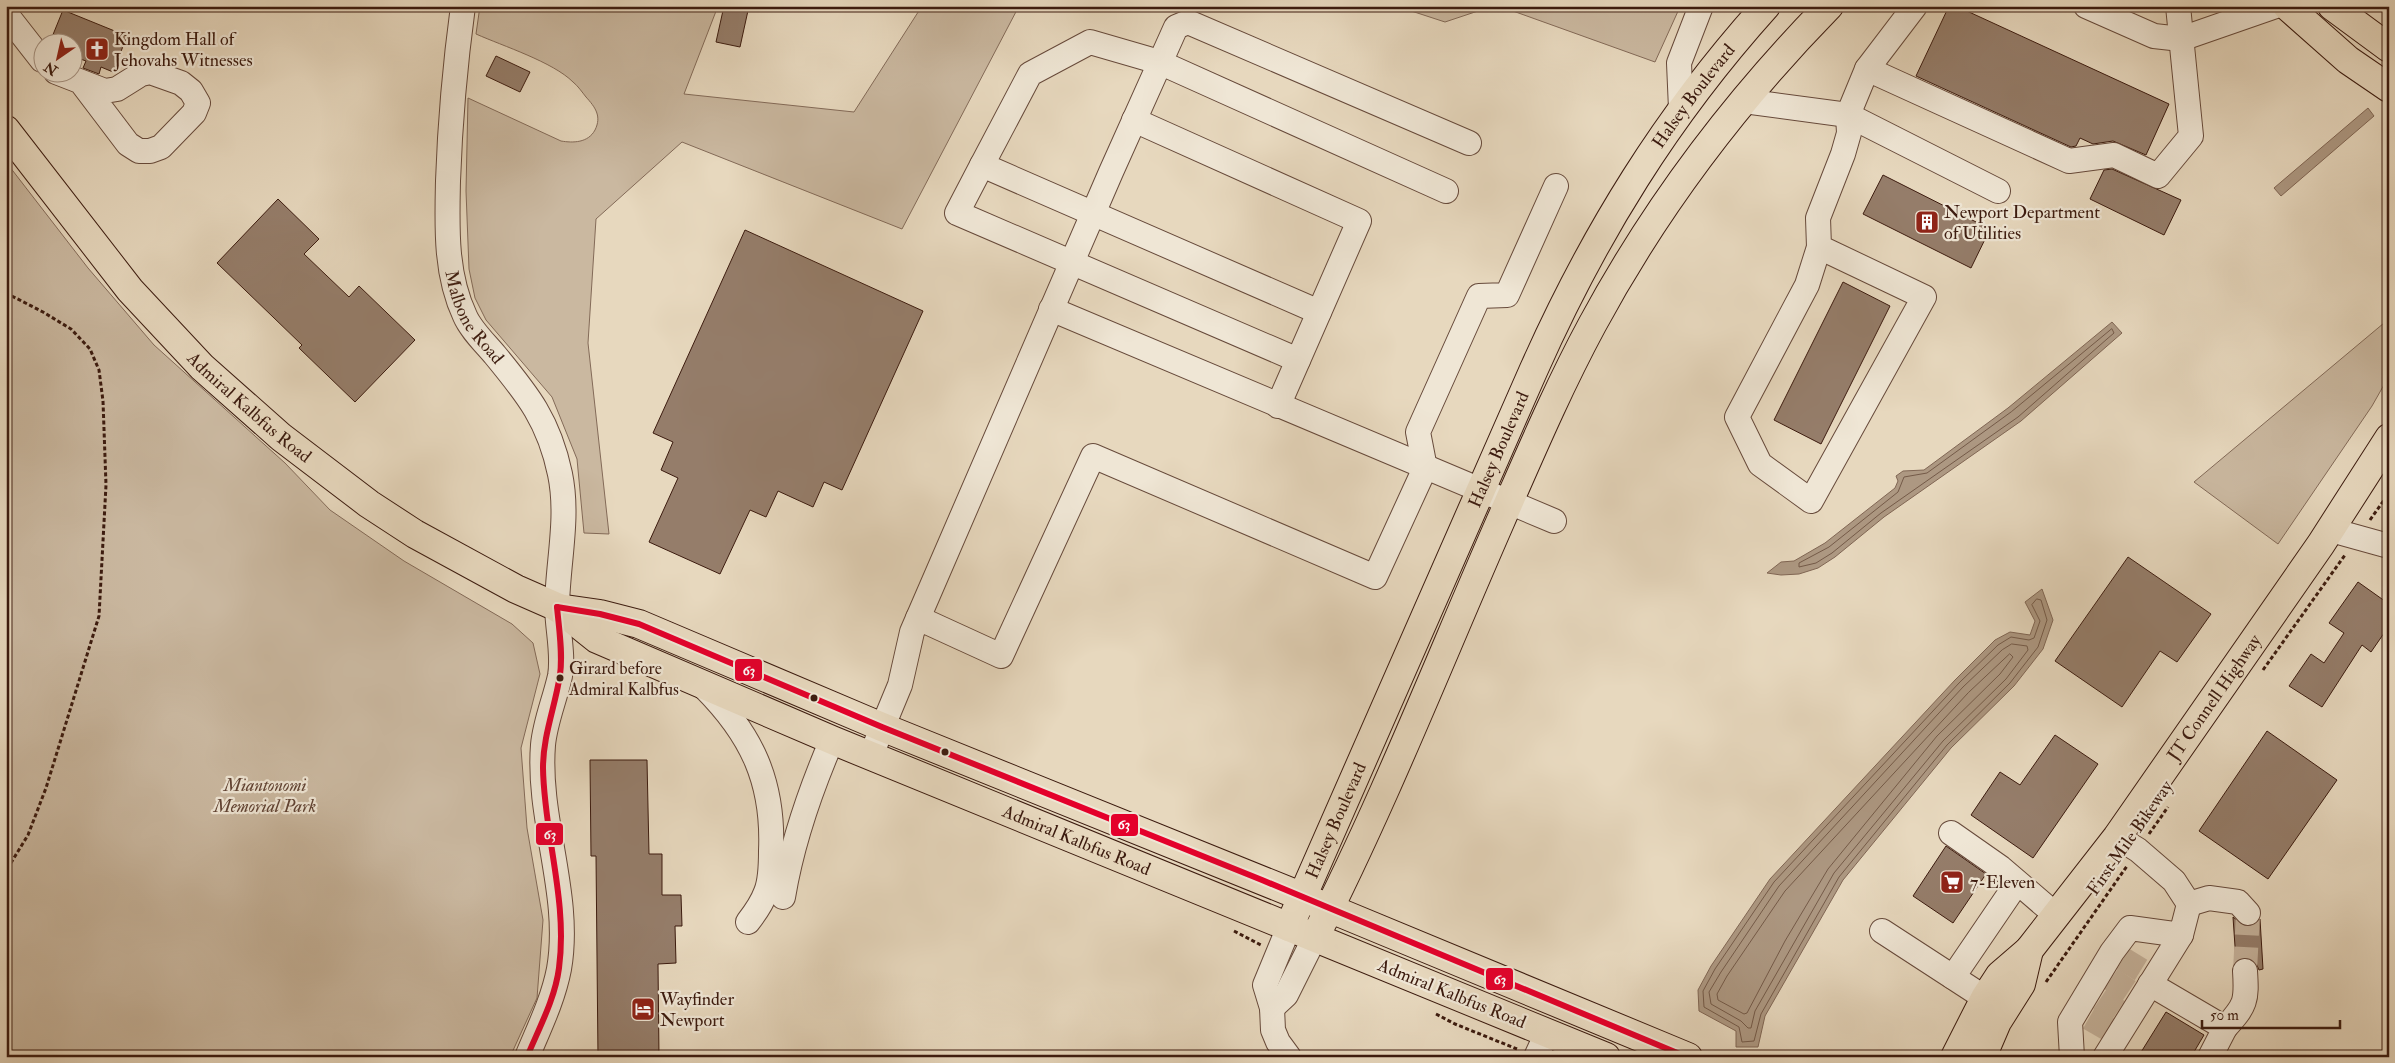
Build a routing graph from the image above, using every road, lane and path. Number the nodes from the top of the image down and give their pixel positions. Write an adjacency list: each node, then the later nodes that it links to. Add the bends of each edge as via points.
1 (463, 6): 47 (street, Malbone Road, via 449,126 447,224 450,260 456,292 466,318 524,388 551,442 564,506)
2 (1701, 6): 21 (street, via 1679,63)
3 (1766, 6): 21 (main road, Halsey Boulevard)
4 (1829, 6): 20 (main road, Halsey Boulevard)
5 (1915, 6): 17 (street)
6 (2086, 6): 13 (street, via 2154,36)
7 (2178, 6): 13 (street)
8 (2276, 6): 11 (street)
9 (2287, 6): 19 (main road, via 2348,60)
10 (2332, 6): 15 (main road)
11 (2236, 13): 13 (street)
12 (6, 14): 14 (street)
13 (2181, 39): 17 (street, via 2191,136 2158,176 2114,155 2068,161)
14 (32, 47)
15 (2389, 48)
16 (1159, 62): 23 (street); 25 (street, via 1176,27 1188,22); 26 (street, via 1090,42 1030,74); 28 (street)
17 (1867, 69): 22 (street)
18 (81, 82): 18 (street, via 105,91 117,89 150,72 181,83 192,91 198,103 194,113 161,147 139,150 128,144)
19 (2389, 88)
20 (1744, 101): 22 (street); 42 (main road, Halsey Boulevard, via 1682,180 1609,294 1561,384)
21 (1681, 109): 40 (main road, Halsey Boulevard, via 1624,193 1578,274)
22 (1848, 115): 29 (street); 31 (street, via 1849,133 1843,154 1818,218)
23 (1134, 120): 30 (street); 35 (street, via 1358,221)
24 (6, 130): 47 (main road, Admiral Kalbfus Road, via 130,290 202,367 237,399 320,468 415,534)
25 (1469, 143)
26 (982, 164): 30 (street); 32 (street, via 957,213)
27 (1556, 186): 39 (street, via 1507,296 1479,296 1418,432)
28 (1446, 191)
29 (1998, 192)
30 (1092, 214): 32 (street); 35 (street)
31 (1820, 247): 31 (street, via 1924,297 1811,501 1760,464 1737,417 1807,285)
32 (1071, 263): 34 (street); 36 (street)
33 (6, 293): 57 (path, via 71,330 90,349 99,370 103,402 106,485 99,616 46,788 28,835)
34 (1051, 309): 37 (street); 48 (street)
35 (1319, 312): 36 (street)
36 (1298, 360): 37 (street)
37 (1278, 406): 39 (street)
38 (2389, 438): 44 (main road, JT Connell Highway)
39 (1424, 468): 40 (street); 48 (street, via 1375,577 1093,456 1001,656)
40 (1480, 492): 42 (street); 60 (main road, Halsey Boulevard)
41 (2389, 492): 45 (path)
42 (1508, 502): 43 (street); 62 (main road, Halsey Boulevard)
43 (1554, 521)
44 (2331, 530): 45 (street); 56 (main road, JT Connell Highway)
45 (2357, 538): 46 (street); 49 (path)
46 (2387, 544)
47 (557, 608): 50 (main road, Admiral Kalbfus Road, via 598,639); 51 (main road, Admiral Kalbfus Road, via 639,624); 79 (street, Malbone Road, via 560,673 544,744 543,769 561,916 561,944 552,996)
48 (918, 618): 51 (street, via 900,684)
49 (2261, 674)
50 (703, 685): 52 (main road, Admiral Kalbfus Road); 65 (street, via 734,719 758,762 766,790 772,840 769,878 766,891)
51 (882, 727): 53 (street); 60 (main road, Admiral Kalbfus Road)
52 (832, 740): 53 (main road, Admiral Kalbfus Road); 59 (street, via 800,826)
53 (871, 755): 66 (main road, Admiral Kalbfus Road)
54 (2171, 802): 56 (path, First Mile Bikeway)
55 (1950, 833): 58 (street)
56 (2128, 844): 61 (street, via 2174,881); 64 (main road, JT Connell Highway); 73 (path, First Mile Bikeway)
57 (6, 871)
58 (2017, 883): 64 (street); 72 (street)
59 (783, 897)
60 (1303, 897): 62 (main road, Admiral Kalbfus Road); 66 (main road, Halsey Boulevard)
61 (2189, 904): 63 (street, via 2209,898 2238,902); 68 (street)
62 (1330, 909): 69 (main road, Halsey Boulevard); 82 (main road, Admiral Kalbfus Road)
63 (2248, 913)
64 (2057, 916): 70 (main road, JT Connell Highway)
65 (748, 922)
66 (1290, 927): 69 (main road, Admiral Kalbfus Road); 76 (street, via 1265,985)
67 (1882, 931): 72 (street)
68 (2181, 935): 74 (street); 74 (street, via 2130,928)
69 (1315, 938): 76 (street, via 1286,995); 78 (main road, Admiral Kalbfus Road)
70 (2029, 950): 75 (main road, JT Connell Highway, via 2005,969); 84 (main road, JT Connell Highway, via 2021,984 1997,1022)
71 (2245, 971): 77 (street, via 2246,994 2241,1011)
72 (1952, 977): 75 (street)
73 (2044, 986)
74 (2117, 994): 77 (street); 85 (street, via 2070,1022); 86 (street)
75 (1985, 998): 83 (main road, JT Connell Highway)
76 (1272, 1008): 80 (street, via 1273,1030)
77 (2225, 1028): 87 (street)
78 (1542, 1045): 81 (main road, Admiral Kalbfus Road)
79 (527, 1057)
80 (1289, 1057)
81 (1606, 1057)
82 (1688, 1057)
83 (1955, 1057)
84 (1982, 1057)
85 (2072, 1057)
86 (2105, 1057)
87 (2210, 1057)

